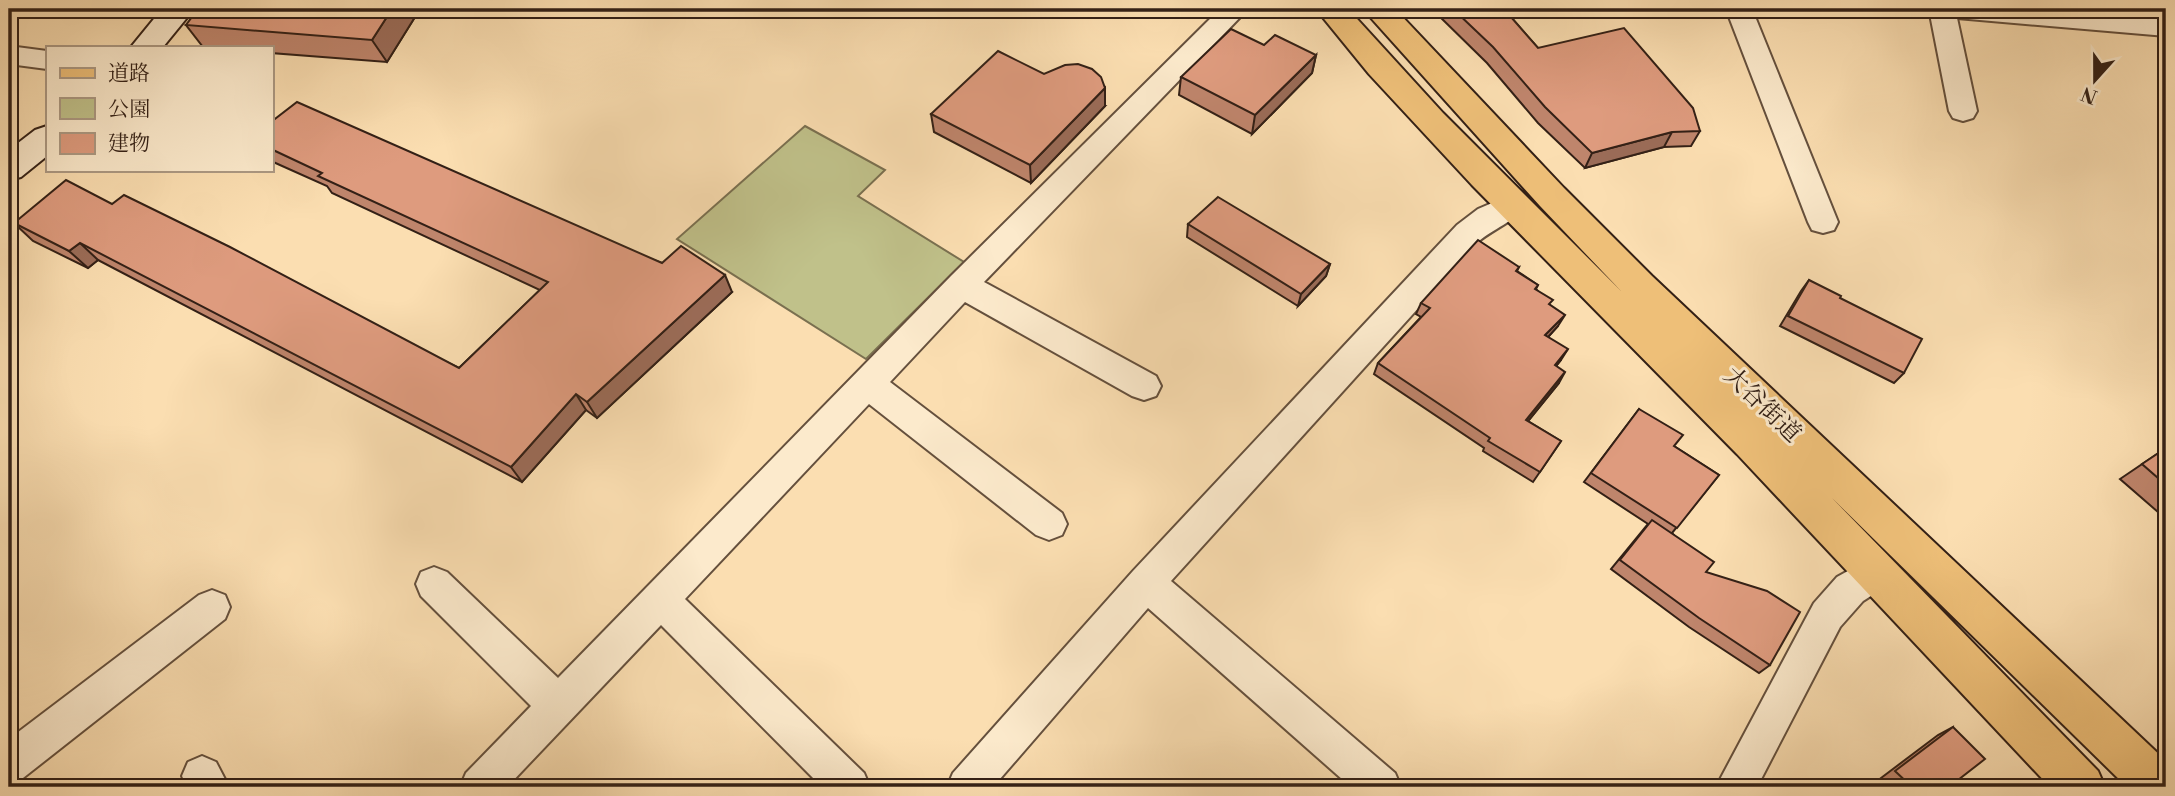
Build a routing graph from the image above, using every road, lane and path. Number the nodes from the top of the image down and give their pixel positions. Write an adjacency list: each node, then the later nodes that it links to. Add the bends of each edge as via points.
1 (179, 9): 9 (street)
2 (1235, 9): 17 (street)
3 (1331, 9): 15 (main road, 大谷街道)
4 (1378, 9): 34 (main road, 大谷街道, via 1639,286)
5 (1739, 9): 16 (street)
6 (1942, 9): 12 (street)
7 (1952, 9): 8 (street)
8 (2166, 27)
9 (147, 46)
10 (9, 55): 11 (street)
11 (46, 60)
12 (1963, 111)
13 (46, 139): 14 (street)
14 (9, 168)
15 (1513, 205): 21 (main road, 大谷街道); 22 (street, via 1468,233)
16 (1824, 222)
17 (962, 285): 18 (street); 19 (street)
18 (868, 384): 20 (street); 24 (street)
19 (1144, 386)
20 (1049, 524)
21 (1875, 573): 32 (street, via 1850,589 1827,615); 33 (main road, 大谷街道)
22 (1146, 583): 30 (street); 31 (street)
23 (434, 584): 26 (street)
24 (661, 600): 26 (street); 29 (street)
25 (212, 607): 27 (street)
26 (559, 706): 28 (street)
27 (9, 764)
28 (480, 787)
29 (850, 787)
30 (967, 787)
31 (1381, 787)
32 (1736, 787)
33 (2082, 787)
34 (2160, 787)

